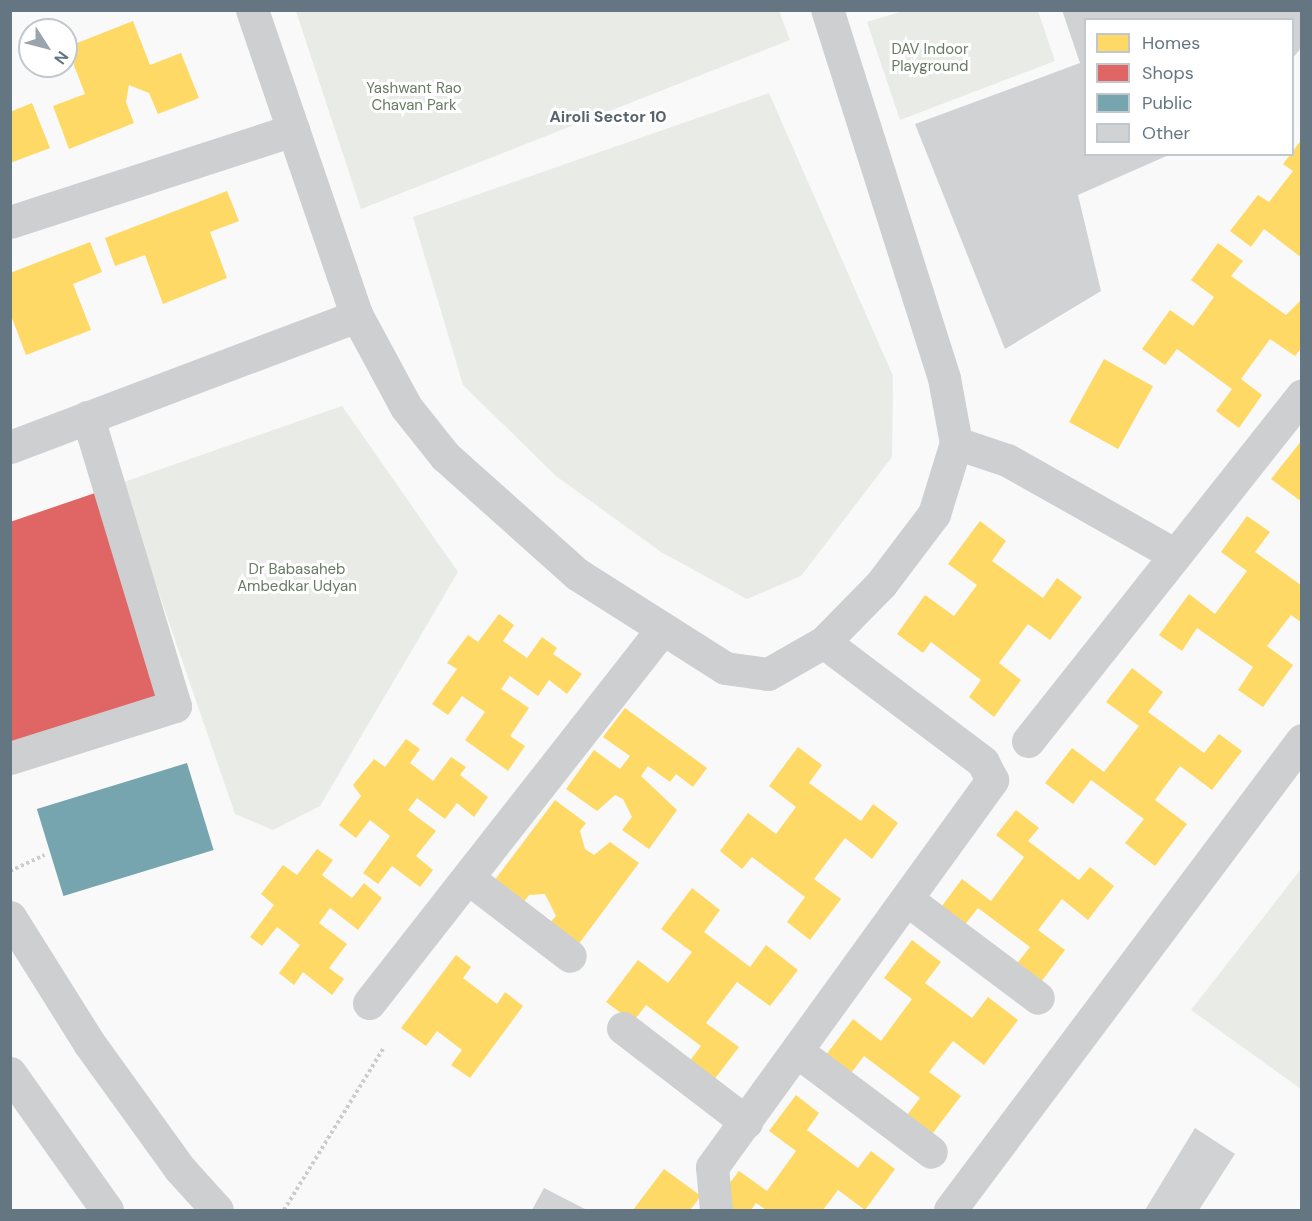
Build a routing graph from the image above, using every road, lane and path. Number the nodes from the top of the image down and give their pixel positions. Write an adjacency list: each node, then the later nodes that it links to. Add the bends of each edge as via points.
1 (252, 10): 3 (street)
2 (826, 10): 8 (street, via 944,378)
3 (293, 130): 4 (street); 5 (street)
4 (10, 222)
5 (357, 316): 7 (street); 11 (street, via 406,407 445,456 577,574)
6 (1302, 395): 10 (street)
7 (88, 417): 9 (street); 15 (street, via 175,706)
8 (956, 443): 10 (street, via 1007,460); 12 (street, via 934,513 881,584)
9 (10, 447)
10 (1174, 554): 14 (street)
11 (662, 630): 12 (street, via 726,668 768,674); 18 (street)
12 (824, 642): 19 (street, via 983,762 992,780)
13 (1302, 740): 34 (street)
14 (1028, 741)
15 (10, 758)
16 (45, 855): 17 (path)
17 (10, 871)
18 (468, 878): 21 (street); 23 (street)
19 (909, 901): 22 (street); 26 (street)
20 (10, 917): 31 (street, via 89,1043 180,1169)
21 (570, 956)
22 (1038, 998)
23 (369, 1003)
24 (623, 1028): 28 (street)
25 (383, 1049): 32 (path)
26 (798, 1052): 28 (street); 29 (street)
27 (10, 1073): 30 (street)
28 (746, 1122): 33 (street, via 712,1167)
29 (931, 1152)
30 (107, 1210)
31 (217, 1210)
32 (284, 1210)
33 (716, 1210)
34 (950, 1210)

